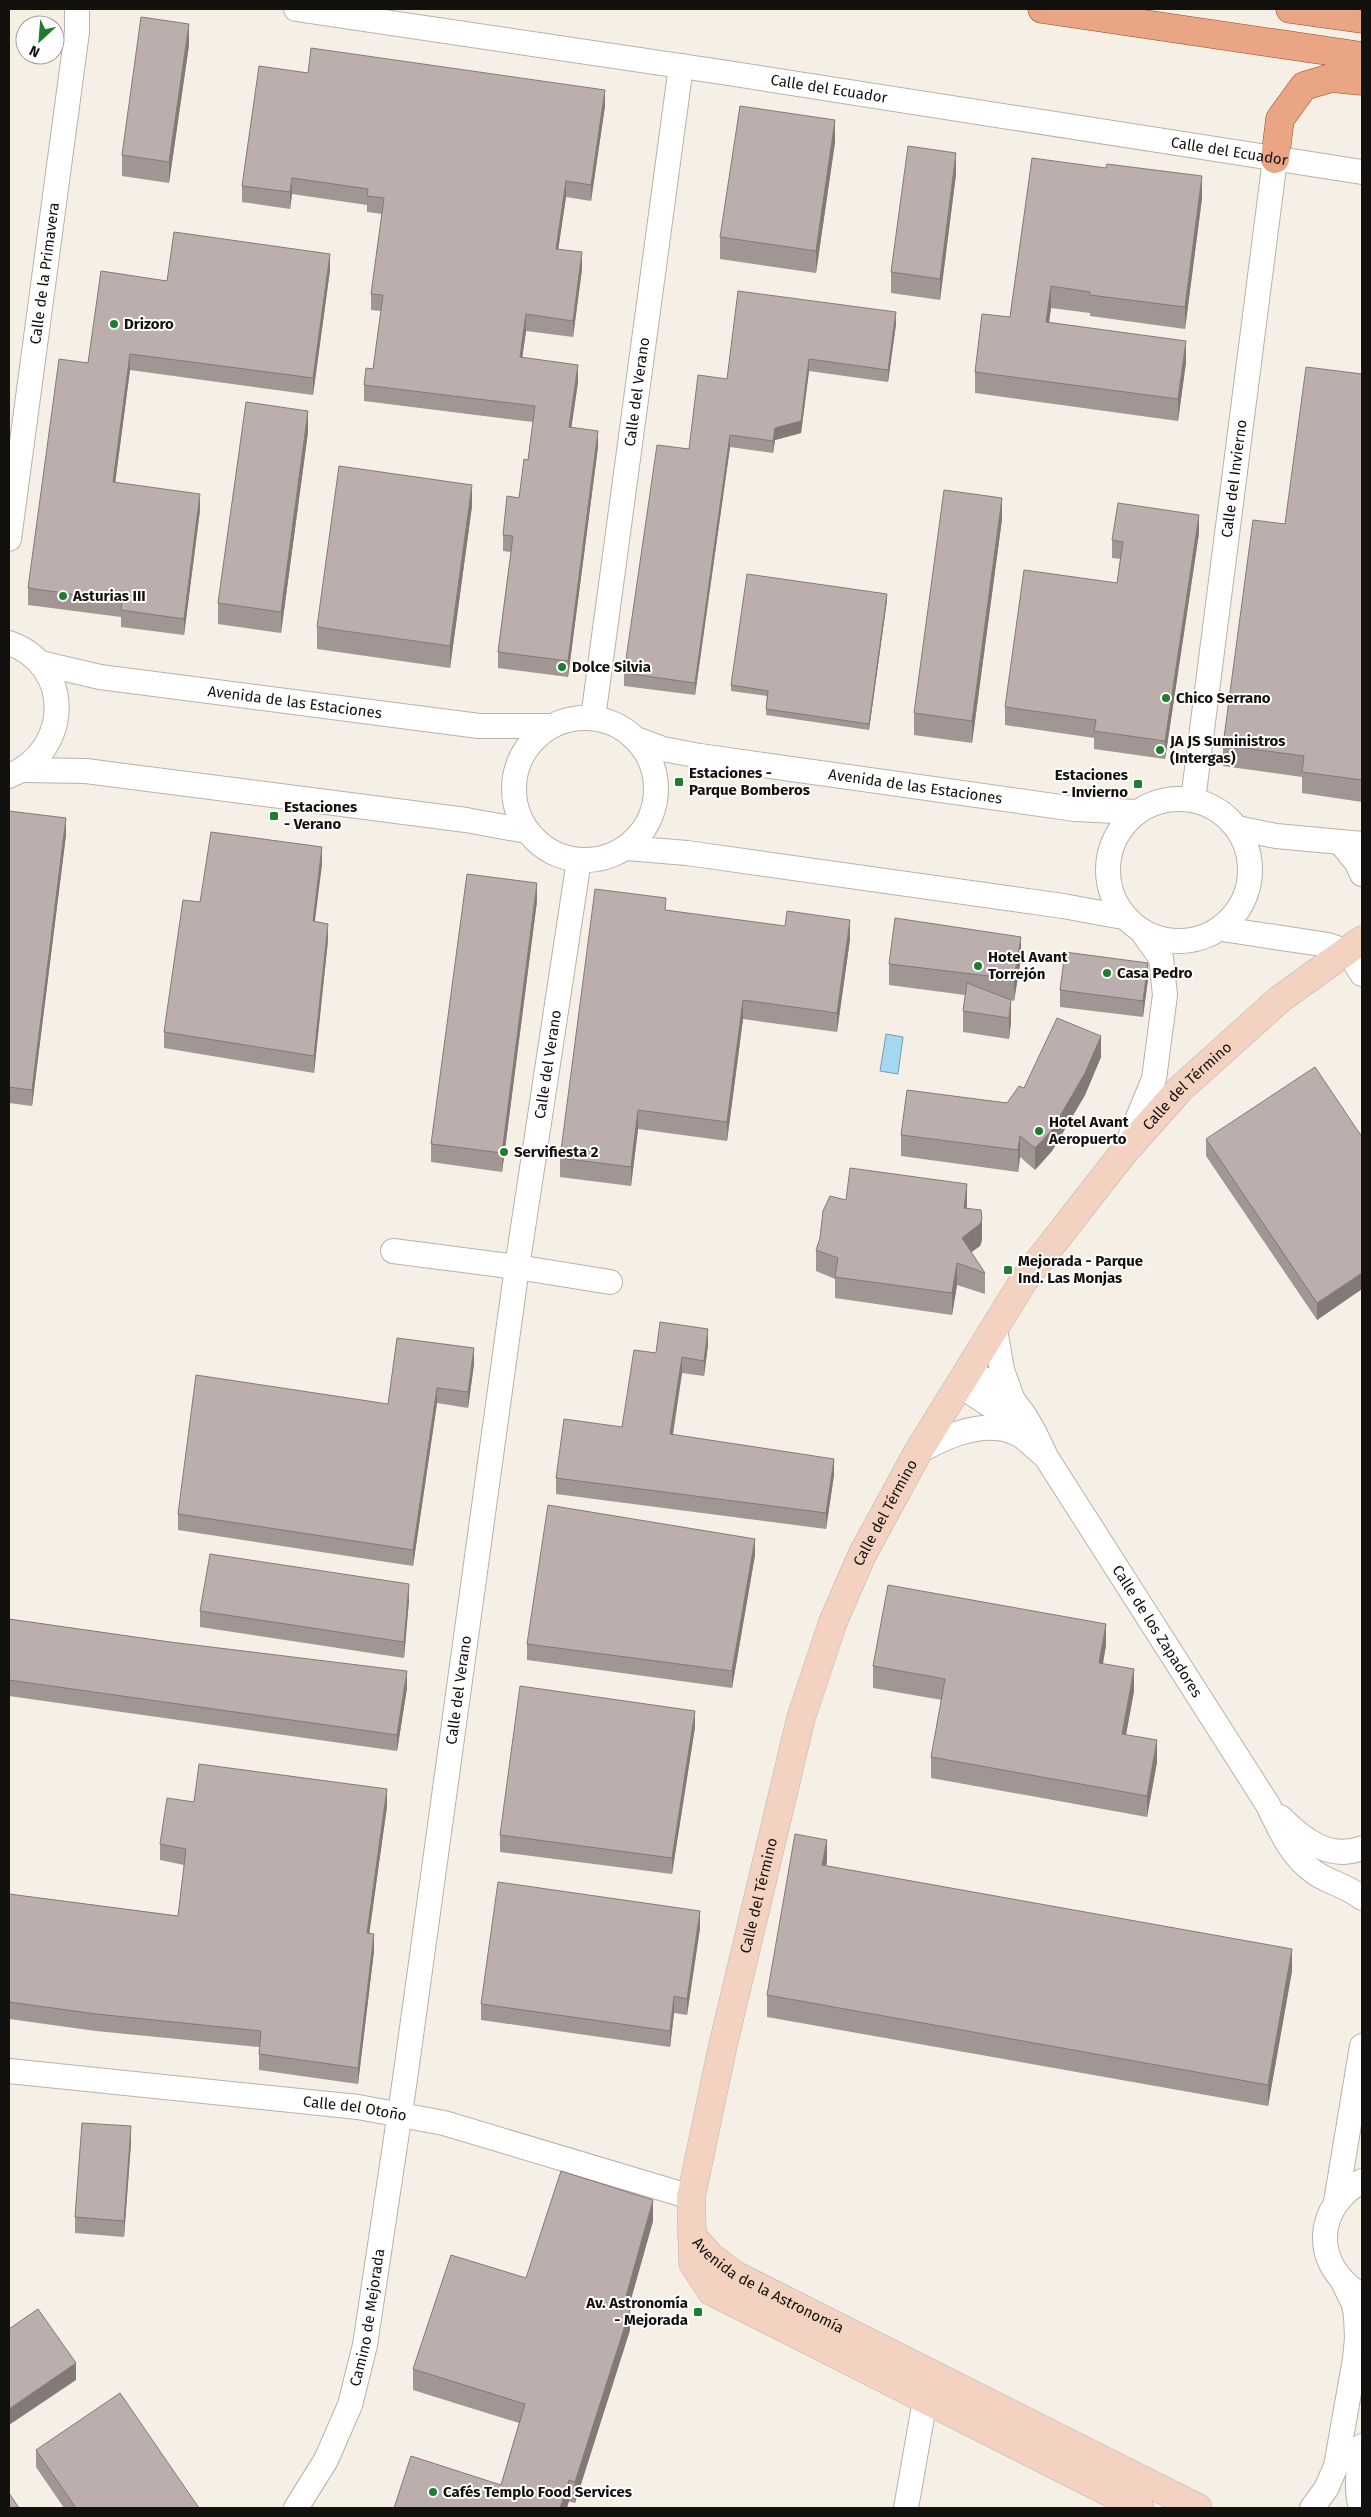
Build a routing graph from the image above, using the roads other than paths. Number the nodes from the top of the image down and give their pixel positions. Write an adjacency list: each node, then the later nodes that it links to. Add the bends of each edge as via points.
1 (77, 9): 11 (street, Calle de la Primavera, via 76,41)
2 (296, 9): 7 (street, Calle del Ecuador)
3 (1042, 9): 6 (main road)
4 (1290, 9): 5 (main road)
5 (1362, 20)
6 (1362, 56)
7 (681, 66): 9 (street, Calle del Ecuador); 14 (street, Calle del Verano)
8 (1362, 81): 9 (main road, via 1332,78 1304,86 1280,119)
9 (1275, 159): 10 (street, Calle del Ecuador); 18 (street, Calle del Invierno)
10 (1362, 172)
11 (9, 539)
12 (9, 643): 13 (street, via 20,647)
13 (40, 663): 15 (street, Avenida de las Estaciones, via 100,677 479,726); 17 (street, via 55,692 57,717 54,731 42,753)
14 (593, 718): 15 (street, via 568,719); 16 (street, via 616,725)
15 (551, 726): 21 (street, via 531,741 514,775 514,799)
16 (636, 739): 19 (street, Avenida de las Estaciones, via 663,749 700,756 1075,809); 23 (street, via 652,764 655,802 646,826)
17 (16, 773): 21 (street, via 86,771 466,820)
18 (1193, 800): 19 (street, via 1168,799 1149,804); 20 (street, via 1218,810)
19 (1136, 812): 26 (street, via 1119,831 1107,861 1108,886)
20 (1237, 828): 22 (street, via 1269,835); 27 (street, via 1249,855 1250,880 1241,908)
21 (527, 831): 24 (street, via 544,848)
22 (1351, 843): 25 (street)
23 (626, 848): 24 (street, via 604,858); 26 (street, via 716,857)
24 (579, 860): 32 (street, Calle del Verano)
25 (1362, 874)
26 (1124, 917): 28 (street)
27 (1222, 929): 28 (street, via 1197,940 1172,942); 29 (street)
28 (1143, 933): 30 (street, via 1162,958 1165,995 1154,1079)
29 (1359, 949): 30 (street, Calle del Término, via 1280,999 1180,1089)
30 (1124, 1152): 34 (street, Calle del Término, via 1024,1280)
31 (393, 1251): 32 (street)
32 (517, 1267): 33 (street); 45 (street, Calle del Verano)
33 (610, 1282)
34 (995, 1329): 35 (street, Calle del Término); 36 (street, Calle de los Zapadores, via 1002,1370)
35 (965, 1377): 36 (street, Calle de los Zapadores, via 984,1378); 37 (street, Calle de los Zapadores, via 973,1394 1002,1413); 38 (street, Calle del Término)
36 (1012, 1398): 39 (street, Calle de los Zapadores)
37 (1022, 1436): 38 (street, Calle de los Zapadores, via 1004,1429 967,1432 944,1438); 39 (street, Calle de los Zapadores)
38 (918, 1452): 47 (street, Calle del Término, via 862,1555 811,1684 766,1861)
39 (1046, 1456): 40 (street, Calle de los Zapadores)
40 (1268, 1805): 41 (street, Calle de los Zapadores, via 1295,1832 1312,1843 1331,1851); 42 (street, Calle de los Zapadores, via 1285,1840 1297,1856 1315,1873)
41 (1362, 1848)
42 (1362, 1898)
43 (1362, 2046): 48 (street)
44 (9, 2071): 45 (street, Calle del Otoño)
45 (400, 2114): 47 (street, Calle del Otoño, via 444,2123); 53 (street, Camino de Mejorada, via 365,2345 350,2405 326,2460)
46 (1362, 2181): 48 (street)
47 (691, 2197): 49 (street, Calle del Término)
48 (1336, 2202): 50 (street, via 1328,2217 1326,2252 1333,2268)
49 (692, 2236): 51 (street, Avenida de la Astronomía, via 693,2263 711,2291); 56 (street, Avenida de la Astronomía, via 710,2256 736,2275)
50 (1353, 2288): 57 (street, via 1357,2338 1355,2359 1336,2466 1326,2489)
51 (925, 2400): 54 (street); 55 (street, Avenida de la Astronomía)
52 (1362, 2446): 58 (street, via 1357,2479)
53 (296, 2508)
54 (906, 2508)
55 (1140, 2508)
56 (1198, 2508)
57 (1312, 2508)
58 (1361, 2508)

